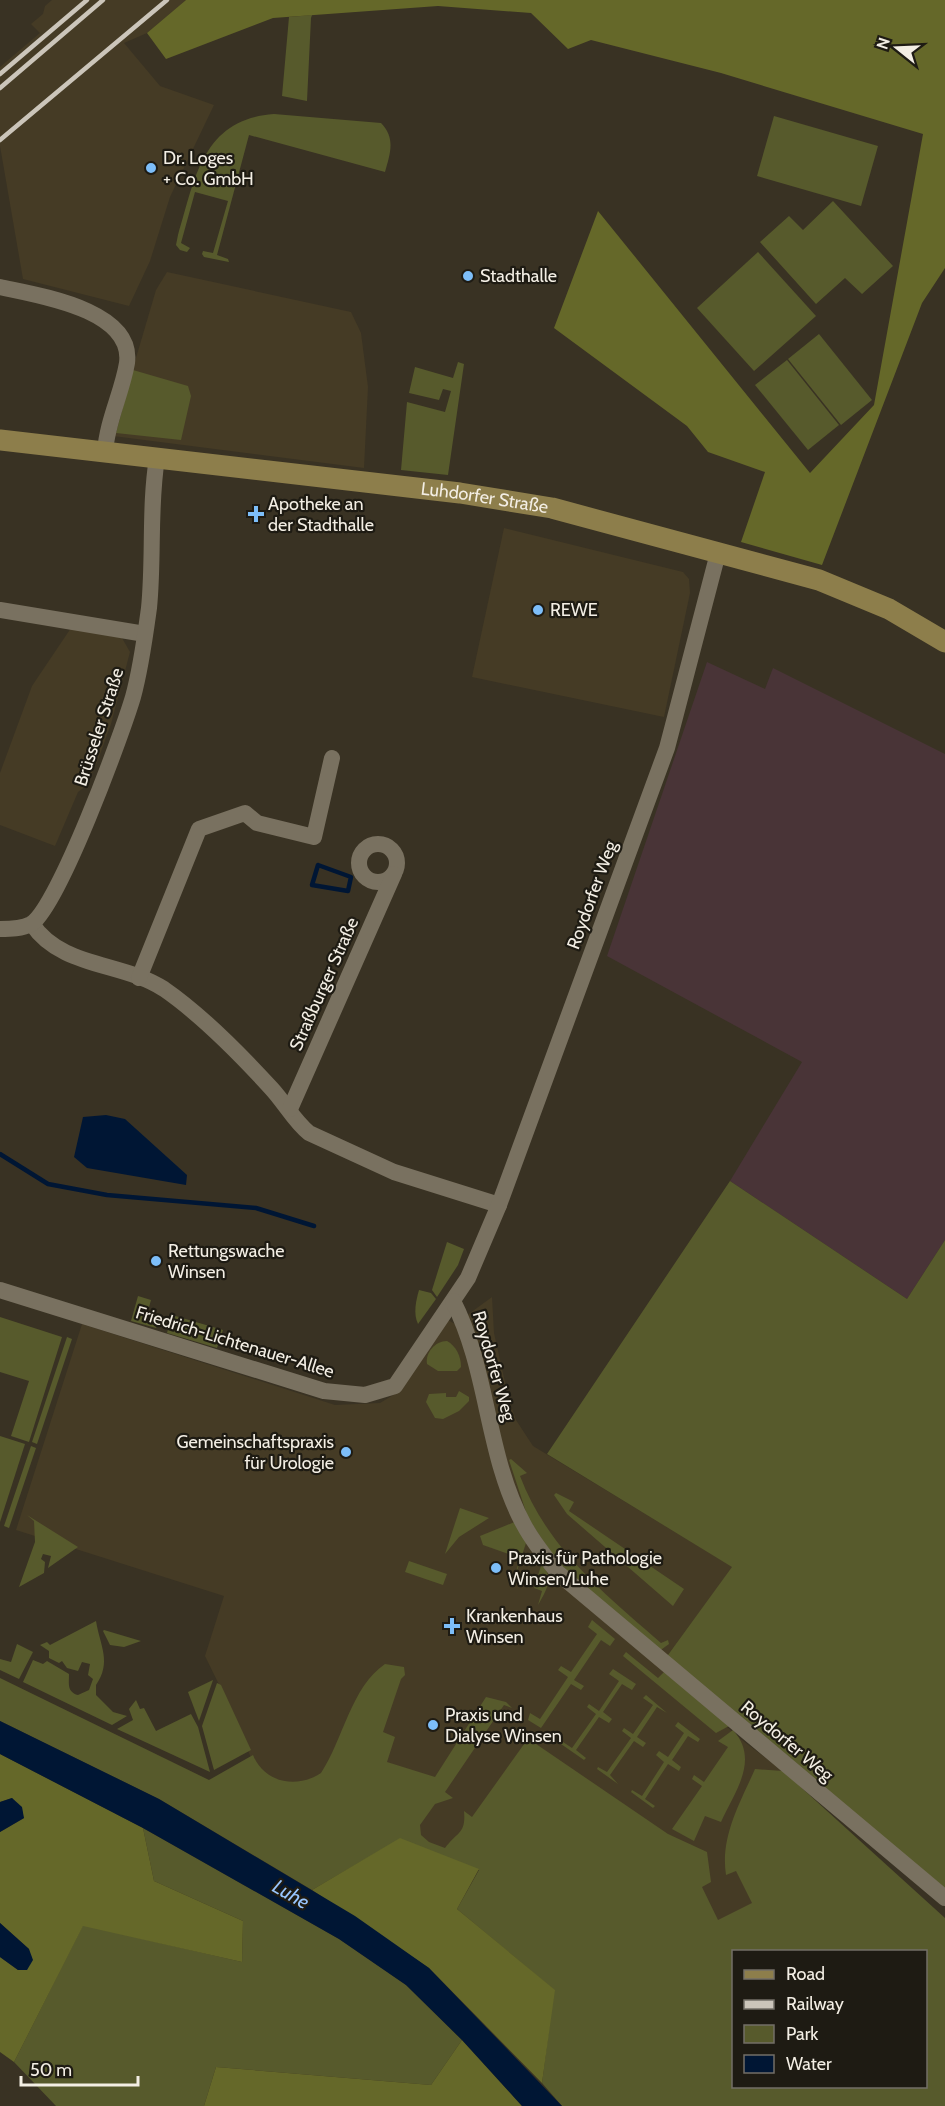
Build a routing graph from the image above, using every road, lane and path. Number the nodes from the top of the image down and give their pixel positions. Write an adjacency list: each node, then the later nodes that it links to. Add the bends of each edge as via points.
1 (0, 287): 3 (street, via 89,311 116,332 125,347 127,362)
2 (0, 440): 3 (main road, Luhdorfer Straße)
3 (105, 452): 4 (main road, Luhdorfer Straße)
4 (157, 458): 5 (main road, Luhdorfer Straße, via 507,499); 7 (street, Brüsseler Straße)
5 (718, 553): 8 (main road, Luhdorfer Straße, via 860,595); 15 (street, Roydorfer Weg, via 668,748)
6 (0, 610): 7 (street)
7 (145, 634): 11 (street, Brüsseler Straße, via 133,697 100,791 48,906)
8 (945, 642)
9 (332, 759): 13 (street, via 314,837 257,823 244,813 199,829)
10 (394, 874): 14 (street, Straßburger Straße)
11 (32, 924): 12 (street); 13 (street, via 41,937 58,949)
12 (0, 929)
13 (139, 978): 14 (street, via 162,988 208,1027)
14 (290, 1109): 15 (street, via 309,1133 360,1159)
15 (499, 1204): 17 (street, Roydorfer Weg, via 468,1278)
16 (0, 1290): 17 (street, Friedrich-Lichtenauer-Allee, via 324,1391 353,1395 375,1394 395,1386)
17 (453, 1301): 18 (street, Roydorfer Weg, via 520,1517 558,1574)
18 (945, 1898)

